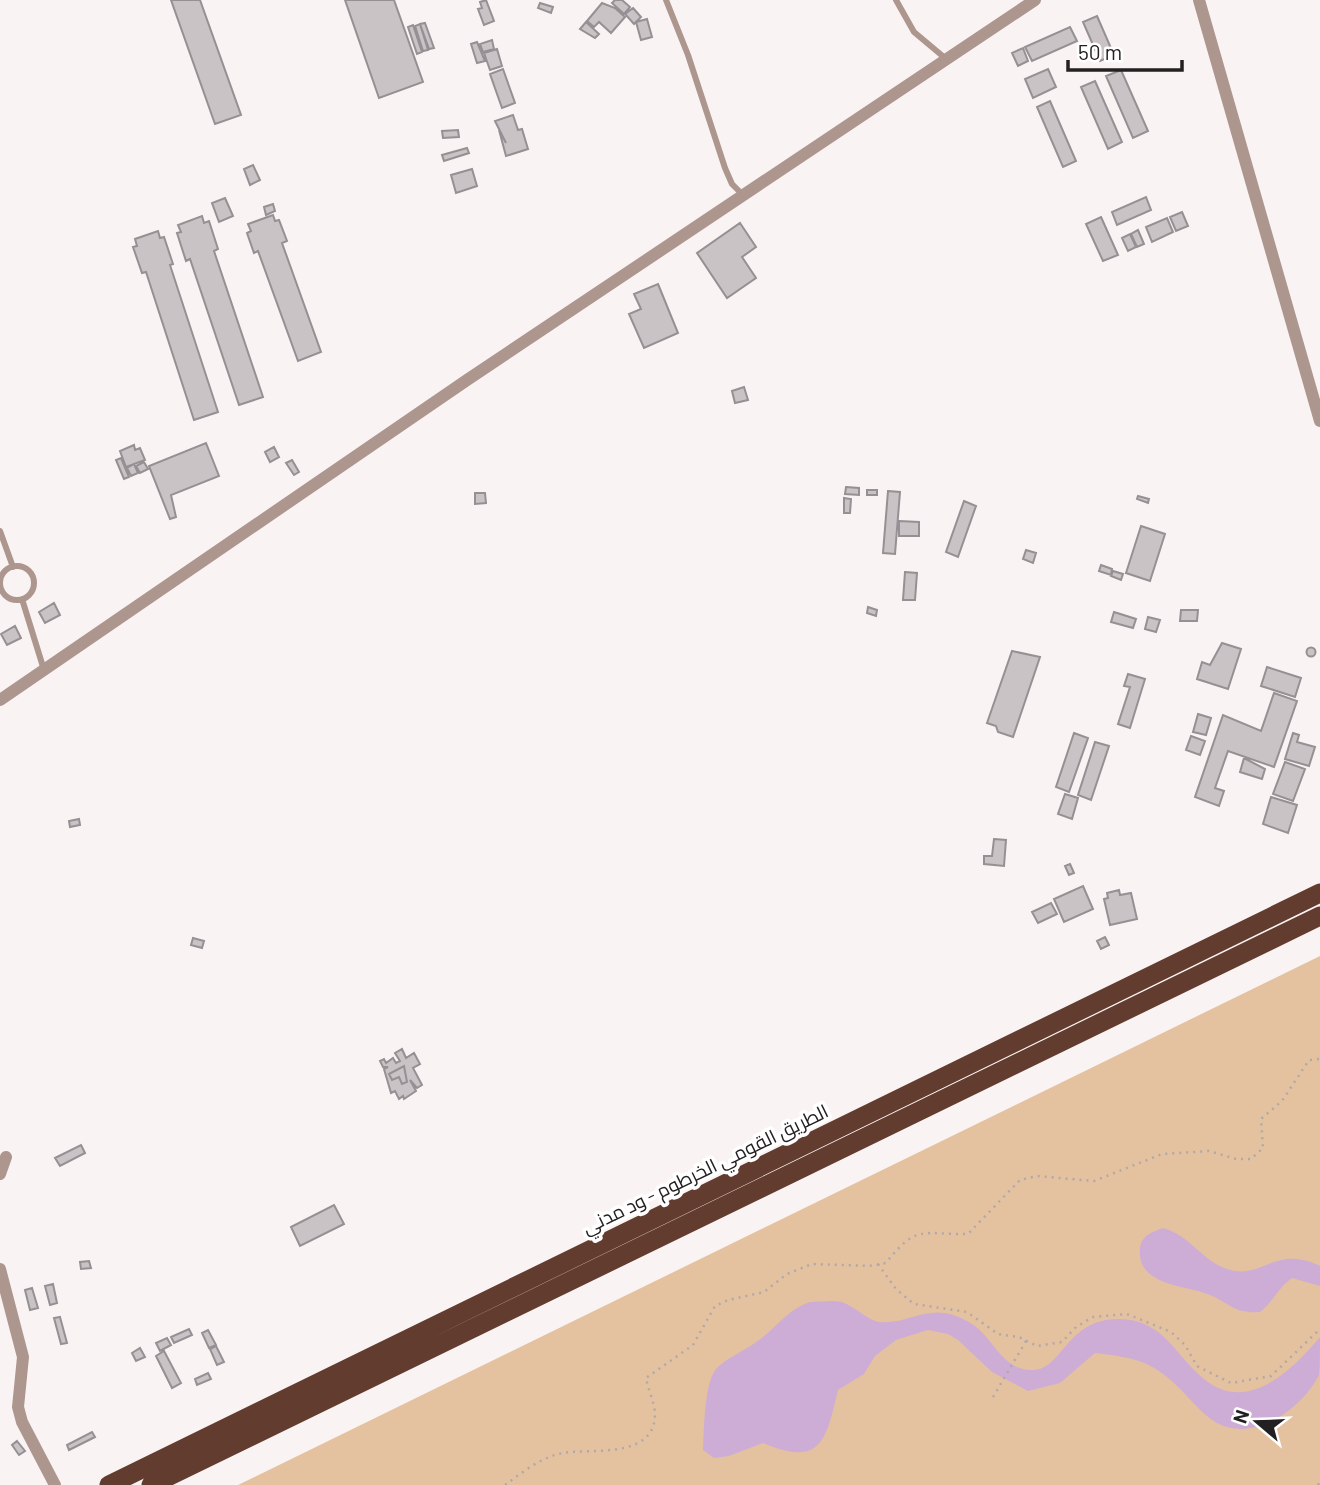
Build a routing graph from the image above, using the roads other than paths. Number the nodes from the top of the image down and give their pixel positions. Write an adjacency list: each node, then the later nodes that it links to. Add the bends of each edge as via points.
1 (666, 0): 6 (lane, via 725,168)
2 (895, 0): 5 (lane, via 914,32)
3 (1035, 0): 5 (street)
4 (1199, 0): 7 (street)
5 (945, 58): 6 (street)
6 (743, 195): 11 (street)
7 (1320, 421)
8 (0, 531): 9 (lane)
9 (13, 567): 10 (lane, via 27,570 33,579 32,591); 10 (lane, via 2,576 1,588 7,597)
10 (22, 599): 11 (lane)
11 (44, 670): 12 (street)
12 (0, 700)
13 (1320, 893): 19 (highway, الطريق القومي الخرطوم - ود مدني)
14 (1320, 916): 20 (highway)
15 (6, 1157): 16 (street)
16 (0, 1174)
17 (0, 1269): 18 (street, via 23,1357 18,1407)
18 (55, 1485)
19 (109, 1485)
20 (151, 1485)

